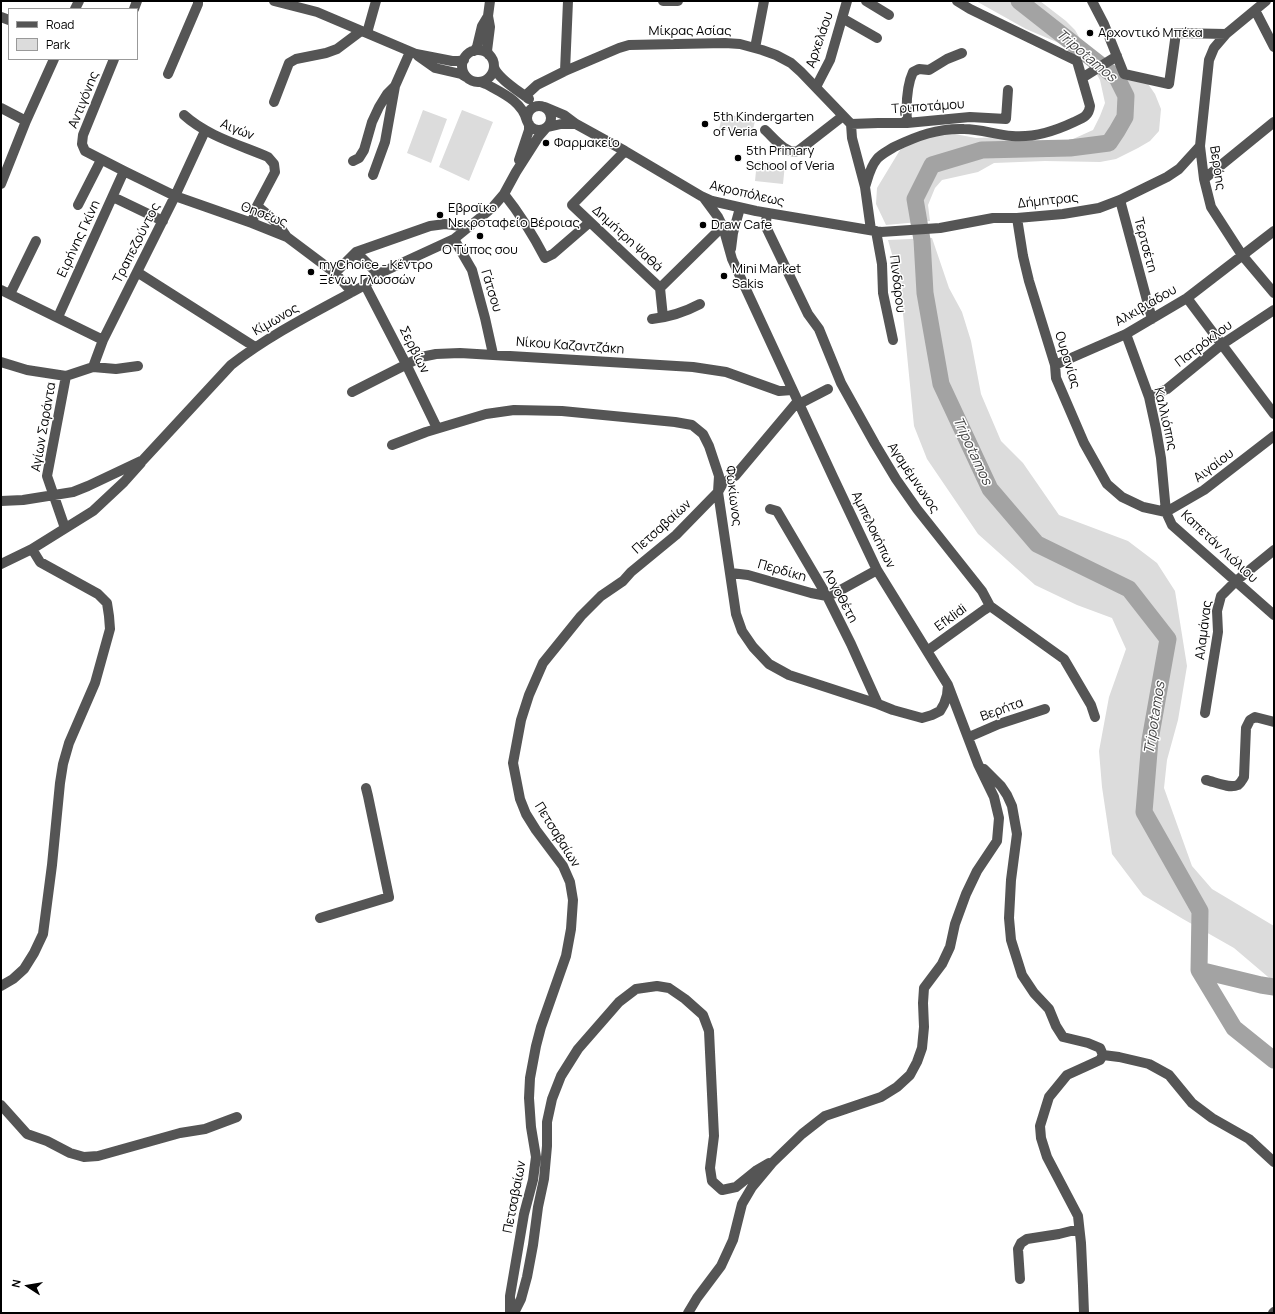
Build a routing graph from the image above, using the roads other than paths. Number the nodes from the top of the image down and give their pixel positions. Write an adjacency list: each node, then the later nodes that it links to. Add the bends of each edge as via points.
1 (198, 1): 33 (street)
2 (274, 1): 18 (street, via 317,12)
3 (376, 1): 18 (street)
4 (490, 1): 16 (street)
5 (568, 1): 32 (street)
6 (663, 1): 7 (street)
7 (678, 1)
8 (764, 1): 22 (street)
9 (847, 1): 17 (street, Αρχελάου)
10 (866, 1): 15 (street)
11 (957, 1): 35 (street, Τριποτάμου, via 1077,61)
12 (1092, 1): 27 (street)
13 (1266, 2): 14 (street, Βερόης)
14 (1255, 10): 19 (street, Βερόης); 21 (street)
15 (888, 15)
16 (488, 16): 23 (street); 26 (street)
17 (842, 18): 20 (street); 38 (street, Αρχελάου, via 830,60)
18 (364, 32): 24 (street); 41 (street, via 337,49 289,63)
19 (1226, 34): 27 (street, via 1176,34 1169,84 1124,74); 55 (street, Βερόης, via 1214,48 1209,60)
20 (877, 38)
21 (1274, 47)
22 (755, 48): 32 (street, Μίκρας Ασίας, via 725,43 634,44); 38 (street, Μίκρας Ασίας, via 791,63)
23 (474, 51): 26 (street, via 482,51); 30 (street)
24 (413, 53): 30 (street, via 458,62); 34 (street, via 435,68); 37 (street)
25 (962, 53): 49 (street, via 929,70 913,72 906,101)
26 (489, 55): 31 (street)
27 (1117, 56): 35 (street)
28 (54, 60): 46 (street)
29 (114, 60): 56 (street, Αντιγόνης, via 83,135 82,144)
30 (464, 60): 34 (street, via 462,68)
31 (494, 67): 36 (street, via 490,77); 40 (street, Ακροπόλεως, via 496,72)
32 (565, 71): 40 (street, Μίκρας Ασίας, via 537,85)
33 (168, 74)
34 (466, 77): 36 (street)
35 (1082, 78): 65 (street, Τριποτάμου, via 1090,109 1087,115 1076,122 1034,135 1013,136 964,129 927,133 882,154 873,166)
36 (481, 82): 47 (street, via 514,100 525,113)
37 (395, 86): 59 (street, via 379,107 364,150 359,158); 62 (street, via 385,142)
38 (816, 87): 45 (street, Μίκρας Ασίας)
39 (1008, 90): 49 (street, Τριποτάμου, via 1006,119 970,117)
40 (525, 96): 42 (street, Ακροπόλεως)
41 (274, 102)
42 (543, 107): 47 (street, via 534,107 530,110); 50 (street, Ακροπόλεως, via 564,115); 52 (street, via 552,116)
43 (1, 108): 46 (street)
44 (184, 115): 54 (street, Αιγών)
45 (843, 116): 51 (street, Μίκρας Ασίας); 53 (street, via 798,152 786,150)
46 (26, 121): 64 (street)
47 (528, 122): 52 (street, via 535,130); 61 (street, Κίμωνος, via 528,132)
48 (1274, 122): 63 (street)
49 (907, 123): 51 (street, Τριποτάμου)
50 (576, 124): 52 (street, via 561,124); 57 (street, Ακροπόλεως)
51 (851, 124): 65 (street, via 852,138)
52 (547, 128): 61 (street, Κίμωνος, via 540,134)
53 (765, 130)
54 (205, 131): 67 (street, Τραπεζούντος); 72 (street, Αιγών, via 268,157 274,164 275,172)
55 (1200, 146): 63 (street, Βερόης); 70 (street, Δήμητρας, via 1173,173)
56 (85, 151): 58 (street, Θησέως)
57 (625, 151): 69 (street, Ακροπόλεως); 80 (street, Δημήτρη Ψαθά, via 572,205)
58 (101, 160): 60 (street, Θησέως); 71 (street)
59 (353, 161)
60 (124, 171): 67 (street, Θησέως); 68 (street, Ειρήνης Γκίνη)
61 (516, 172): 66 (street, Κίμωνος)
62 (373, 175)
63 (1204, 179): 90 (street, Βερόης, via 1211,207)
64 (1, 184)
65 (865, 187): 85 (street)
66 (504, 194): 80 (street, via 518,212 544,258 553,254); 82 (street, Κίμωνος, via 492,208)
67 (175, 196): 79 (street, Τραπεζούντος); 81 (street, Θησέως)
68 (112, 197): 79 (street); 103 (street, Ειρήνης Γκίνη)
69 (704, 198): 73 (street, Ακροπόλεως); 83 (street, Αμπελοκήπων)
70 (1120, 200): 77 (street, Δήμητρας, via 1099,208); 106 (street, Τερτσέτη)
71 (78, 205)
72 (257, 206): 81 (street); 86 (street, via 269,214)
73 (730, 206): 74 (street, Ακροπόλεως); 83 (street)
74 (740, 208): 75 (street, Ακροπόλεως); 78 (street)
75 (756, 211): 76 (street, Ακροπόλεως); 78 (street)
76 (767, 213): 85 (street, Ακροπόλεως); 142 (street, Αγαμέμνωνος, via 768,232 809,316 819,329 841,383 875,444 896,479 982,591)
77 (1017, 218): 85 (street, Δήμητρας, via 993,218 940,228); 115 (street, Ουρανίας, via 1029,281)
78 (737, 220): 91 (street)
79 (163, 221): 92 (street, Τραπεζούντος)
80 (590, 222): 96 (street, Δημήτρη Ψαθά)
81 (252, 223): 86 (street, Θησέως)
82 (468, 227): 87 (street, Κίμωνος); 89 (street, via 445,224 430,226)
83 (723, 227): 91 (street, Αμπελοκήπων); 96 (street)
84 (1274, 230): 90 (street, Αλκιβιάδου)
85 (876, 231): 109 (street, Πινδάρου, via 882,264 883,293)
86 (287, 237): 93 (street, Θησέως)
87 (454, 239): 94 (street, Κίμωνος); 112 (street, Γάτσου, via 472,270)
88 (36, 242): 97 (street)
89 (356, 252): 93 (street); 94 (street)
90 (1242, 255): 99 (street, Βερόης); 100 (street, Αλκιβιάδου)
91 (731, 257): 119 (street, Αμπελοκήπων)
92 (137, 272): 108 (street, Τραπεζούντος); 111 (street)
93 (335, 273): 98 (street, Θησέως)
94 (378, 274): 95 (street, Κίμωνος)
95 (365, 285): 98 (street, Κίμωνος); 114 (street, Σερβίων)
96 (660, 288): 104 (street, Δημήτρη Ψαθά)
97 (5, 292): 103 (street)
98 (352, 292): 111 (street, Κίμωνος)
99 (1274, 293)
100 (1187, 298): 106 (street, Αλκιβιάδου); 110 (street)
101 (700, 304): 104 (street, via 687,311)
102 (1274, 310): 110 (street, Πατρόκλου)
103 (58, 317): 108 (street)
104 (663, 317): 105 (street)
105 (652, 319)
106 (1152, 319): 107 (street, Αλκιβιάδου)
107 (1126, 334): 115 (street, Αλκιβιάδου); 122 (street, Καλλιόπης)
108 (103, 340): 117 (street, Τραπεζούντος)
109 (893, 340)
110 (1221, 345): 122 (street, Πατρόκλου, via 1167,389); 124 (street)
111 (255, 348): 128 (street, Κίμωνος, via 231,365)
112 (493, 354): 114 (street, Νίκου Καζαντζάκη, via 436,354); 119 (street, Νίκου Καζαντζάκη, via 700,368 726,372 779,391)
113 (1, 362): 118 (street, via 27,370)
114 (406, 364): 121 (street, Νίκου Καζαντζάκη); 125 (street, Σερβίων)
115 (1055, 365): 133 (street, Ουρανίας, via 1056,378 1084,443 1106,484 1122,497 1143,507)
116 (138, 366): 117 (street, via 116,369)
117 (93, 367): 118 (street)
118 (66, 376): 130 (street, Αγίων Σαράντα, via 47,476)
119 (792, 390): 123 (street, Αμπελοκήπων)
120 (828, 390): 123 (street)
121 (352, 392)
122 (1149, 397): 133 (street, Καλλιόπης, via 1161,458)
123 (798, 403): 129 (street, Πετσαβαίων, via 735,476 723,483); 138 (street, Αμπελοκήπων)
124 (1274, 414)
125 (437, 428): 127 (street, Φωκίωνος); 129 (street, Φωκίωνος, via 486,414 531,409 692,425 703,434 709,446 719,476)
126 (1274, 436): 133 (street, Αιγαίου, via 1204,490)
127 (392, 445)
128 (143, 460): 130 (street, Κίμωνος, via 80,490); 134 (street, via 93,511)
129 (718, 492): 139 (street, Φωκίωνος); 164 (street, Πετσαβαίων, via 676,535 631,572 623,582 601,596 581,616 543,663 521,720 513,764 520,799 536,830 563,866 570,882 573,900 566,956 541,1027 530,1078 529,1098 536,1157 510,1296)
130 (54, 496): 131 (street); 134 (street, Αγίων Σαράντα)
131 (1, 501)
132 (770, 509): 141 (street, Λογοθέτη, via 777,511)
133 (1166, 512): 140 (street, Καπετάν Λιόλιου, via 1172,525)
134 (65, 528): 135 (street)
135 (32, 549): 137 (street); 156 (street, via 40,562 98,594 106,603 110,629 95,683 69,743 63,764 43,934 24,969 13,980)
136 (1274, 550): 140 (street, Αλαμάνας)
137 (1, 564)
138 (877, 570): 141 (street); 144 (street, Αμπελοκήπων)
139 (731, 573): 141 (street, Περδίκη, via 748,575); 146 (street, Φωκίωνος, via 736,614 742,631 769,664 789,675)
140 (1236, 581): 143 (street, Καπετάν Λιόλιου); 148 (street, Αλαμάνας, via 1221,596 1218,603 1218,632)
141 (826, 596): 146 (street, Λογοθέτη)
142 (990, 606): 144 (street, Efklidi); 149 (street, Αγαμέμνωνος, via 1046,648 1063,657 1091,705)
143 (1274, 615)
144 (927, 651): 145 (street, Αμπελοκήπων)
145 (948, 685): 146 (street, Φωκίωνος, via 940,711 922,718); 151 (street, Αμπελοκήπων)
146 (878, 704)
147 (1045, 708): 151 (street, Βερήτα)
148 (1205, 713)
149 (1095, 717)
150 (1274, 722): 153 (street, via 1255,717 1250,720 1246,728 1244,777 1240,783 1227,785)
151 (969, 737): 152 (street, Αμπελοκήπων)
152 (978, 764): 157 (street, via 1001,786 1012,806 1017,834 1011,880 1010,940 1022,975 1049,1009 1063,1038 1100,1048); 160 (street, Αμπελοκήπων, via 994,796 999,818 997,841 966,894 950,947 942,964 924,988 924,1027 918,1062 910,1075 897,1087 881,1097 825,1116)
153 (1206, 780)
154 (366, 788): 155 (street, via 389,897)
155 (320, 918)
156 (1, 986)
157 (1103, 1055): 161 (street, via 1149,1064 1169,1075 1192,1103 1212,1118 1249,1139); 162 (street, via 1100,1060 1067,1075 1049,1097 1040,1126 1047,1157 1078,1216)
158 (1, 1104): 159 (street, via 27,1134 84,1157 98,1156 180,1133 206,1129)
159 (237, 1117)
160 (778, 1158): 165 (street, via 757,1170 736,1187 722,1190 712,1181 710,1168 714,1136 709,1031 703,1014 669,988 657,986 636,989 619,1002 578,1049 561,1076 547,1122 544,1179 532,1252 521,1299); 166 (street, via 752,1187 742,1204 733,1240 722,1266 696,1298)
161 (1274, 1162)
162 (1079, 1228): 163 (street, via 1027,1239 1021,1243 1018,1249); 167 (street)
163 (1020, 1279)
164 (510, 1313)
165 (514, 1313)
166 (688, 1313)
167 (1084, 1313)

